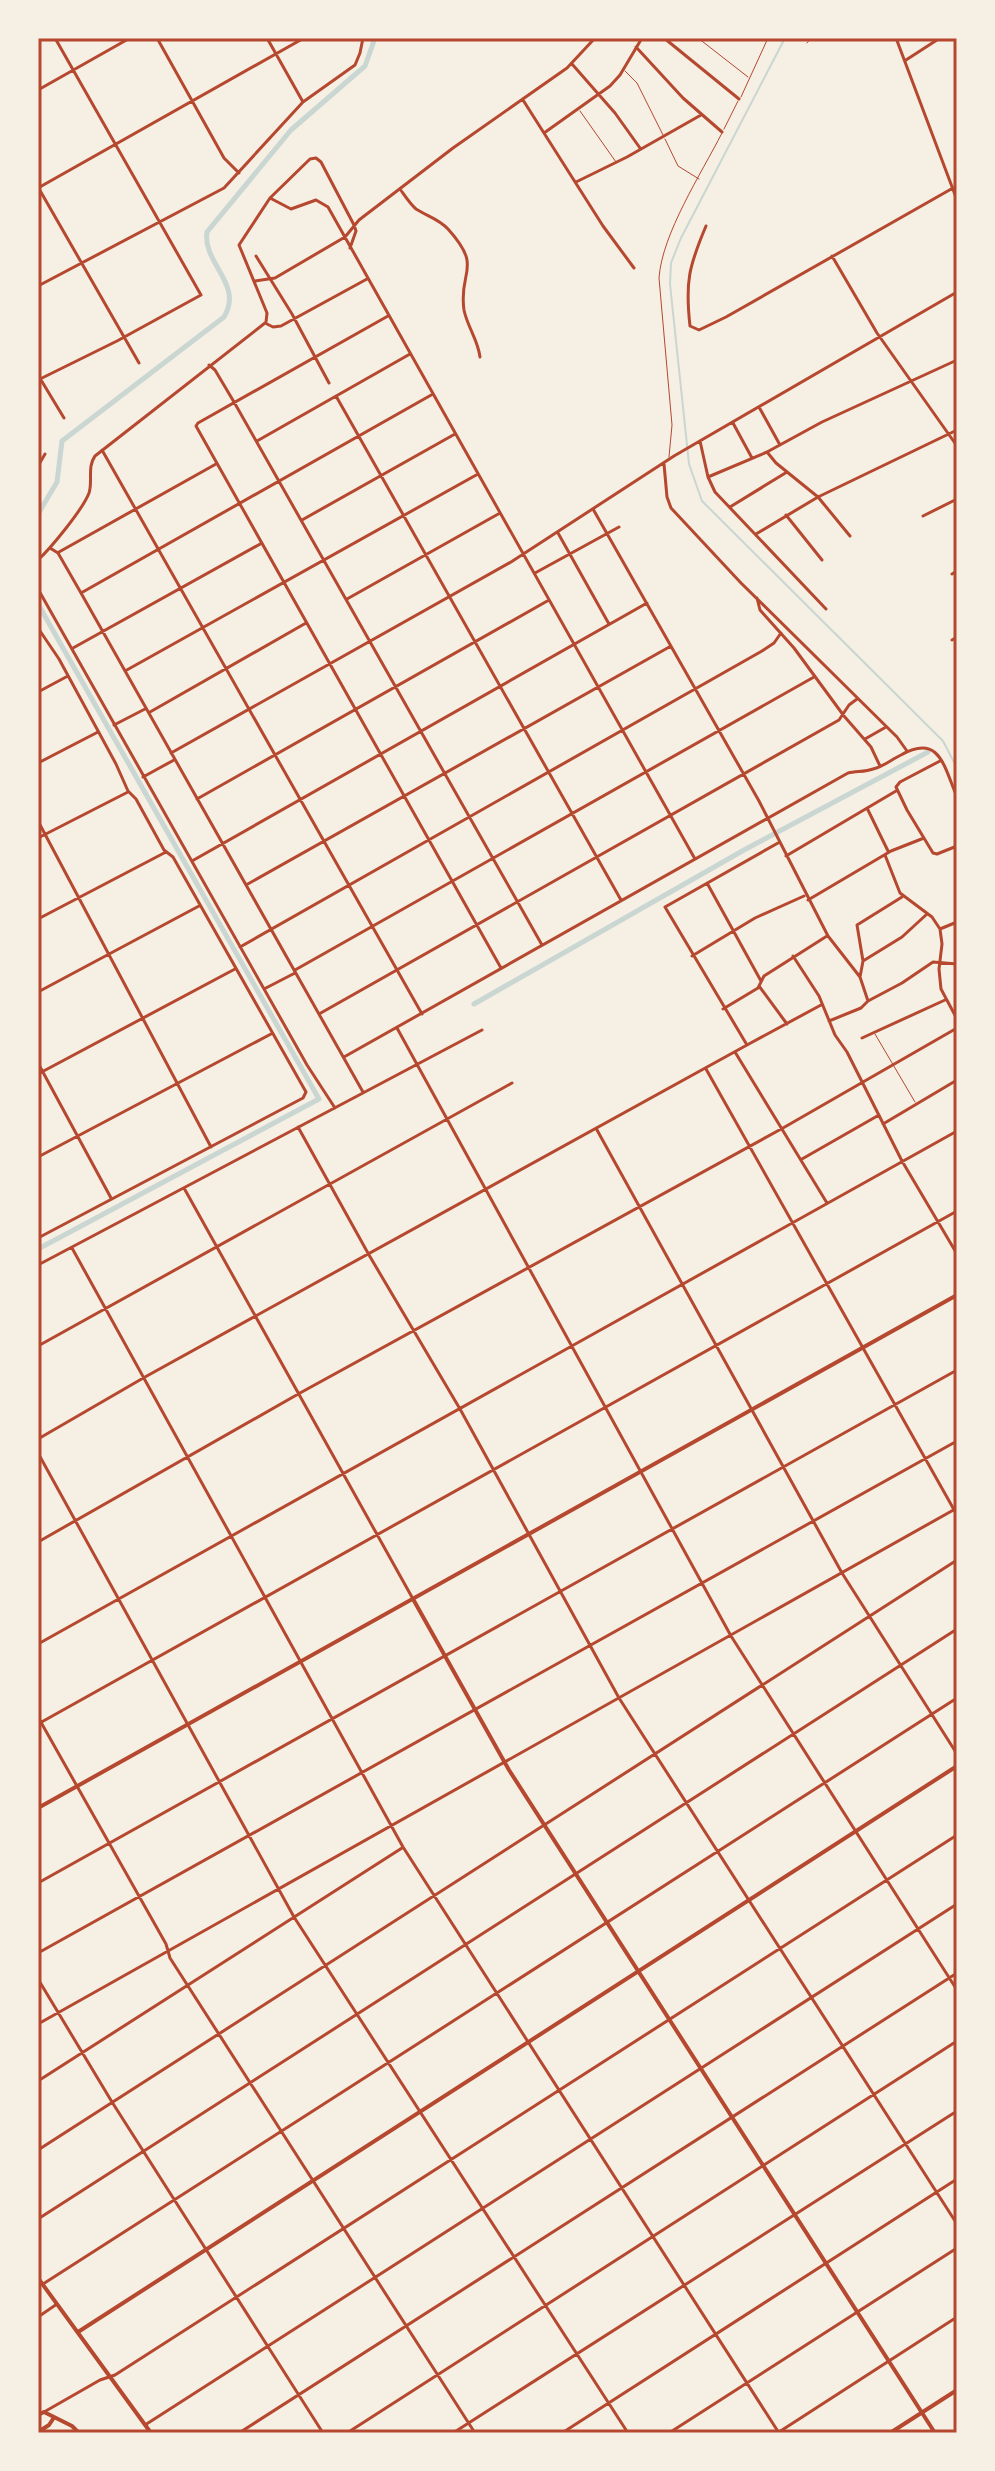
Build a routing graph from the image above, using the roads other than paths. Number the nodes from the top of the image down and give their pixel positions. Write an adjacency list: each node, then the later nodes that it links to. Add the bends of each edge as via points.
1 (55, 38): 20 (street)
2 (130, 38): 20 (street)
3 (157, 38): 27 (street)
4 (267, 38): 17 (street)
5 (304, 38): 17 (street)
6 (363, 38): 28 (street, via 355,65)
7 (595, 38): 19 (street)
8 (642, 38): 16 (street)
9 (664, 38): 25 (street)
10 (698, 38): 22 (lane)
11 (768, 38): 22 (lane)
12 (811, 38): 15 (lane)
13 (896, 38): 18 (street)
14 (940, 38): 18 (street)
15 (807, 43)
16 (636, 47): 21 (street); 30 (street)
17 (276, 53): 27 (street); 28 (street)
18 (905, 60): 41 (street)
19 (572, 64): 24 (street); 26 (street)
20 (73, 70): 23 (street); 34 (street)
21 (623, 70): 24 (street); 33 (lane, via 637,83)
22 (750, 79): 25 (lane)
23 (38, 90)
24 (598, 95): 29 (street); 35 (street)
25 (739, 99): 31 (lane)
26 (523, 100): 32 (street); 42 (street)
27 (192, 102): 34 (street); 37 (street, via 227,163)
28 (303, 102): 37 (street)
29 (579, 109): 32 (street); 36 (lane)
30 (701, 115): 31 (street); 33 (street)
31 (722, 132): 38 (lane)
32 (544, 133): 39 (street)
33 (664, 136): 35 (street); 38 (lane, via 678,166)
34 (116, 144): 40 (street); 45 (street)
35 (640, 148): 36 (street)
36 (616, 162): 39 (street)
37 (239, 173): 45 (street, via 218,192)
38 (699, 179): 90 (lane, via 665,247 659,278)
39 (576, 182): 53 (street)
40 (38, 188): 52 (street)
41 (953, 188): 44 (street); 51 (street)
42 (400, 189): 46 (street); 66 (street, via 414,207 449,230 467,256 464,311)
43 (270, 198): 46 (street, via 312,158 321,162); 48 (street, via 291,209 321,201); 56 (street, via 240,241)
44 (957, 200)
45 (161, 222): 52 (street); 63 (street, via 200,298)
46 (354, 225): 48 (street); 49 (street)
47 (706, 226): 51 (street, via 687,282 694,330)
48 (345, 237): 49 (street); 55 (street)
49 (350, 248): 54 (street)
50 (256, 256): 55 (street)
51 (832, 256): 62 (street)
52 (82, 263): 57 (street); 63 (street)
53 (634, 268)
54 (367, 279): 59 (street); 60 (street)
55 (272, 280): 56 (street); 60 (street)
56 (255, 281): 61 (street, via 267,313)
57 (38, 286)
58 (957, 292): 62 (street)
59 (388, 316): 64 (street); 65 (street)
60 (294, 319): 61 (street, via 276,327); 65 (street)
61 (265, 323): 69 (street)
62 (879, 335): 71 (street); 76 (street)
63 (124, 337): 68 (street); 70 (street)
64 (410, 354): 73 (street); 74 (street)
65 (313, 357): 72 (street); 75 (street)
66 (480, 357)
67 (957, 360): 71 (street)
68 (139, 363)
69 (209, 365): 75 (street); 87 (street)
70 (39, 378): 77 (street)
71 (912, 381): 81 (street); 85 (street)
72 (329, 383)
73 (433, 394): 80 (street); 82 (street)
74 (336, 396): 82 (street); 83 (street)
75 (234, 402): 83 (street); 93 (street, via 198,423)
76 (758, 406): 78 (street); 85 (street)
77 (64, 418)
78 (732, 421): 84 (street); 91 (street)
79 (957, 430): 81 (street)
80 (455, 434): 96 (street); 97 (street)
81 (949, 434): 86 (street); 100 (street)
82 (359, 436): 97 (street); 99 (street)
83 (257, 441): 99 (street)
84 (700, 441): 90 (street); 98 (street)
85 (780, 445): 88 (street)
86 (957, 446)
87 (102, 450): 104 (street); 117 (street, via 91,461 89,493)
88 (767, 452): 91 (street); 95 (street)
89 (45, 454): 94 (street)
90 (671, 458): 92 (street)
91 (752, 458): 98 (street)
92 (663, 463): 105 (street); 134 (street, via 671,508)
93 (216, 464): 102 (street); 104 (street)
94 (38, 466)
95 (787, 472): 100 (street); 103 (street)
96 (478, 474): 106 (street); 107 (street)
97 (381, 475): 107 (street); 110 (street)
98 (708, 477): 103 (street)
99 (280, 481): 102 (street); 110 (street)
100 (818, 497): 108 (street); 115 (street)
101 (957, 499): 109 (street)
102 (239, 504): 116 (street); 118 (street)
103 (730, 507): 114 (street)
104 (137, 509): 118 (street); 119 (street)
105 (593, 509): 112 (street); 113 (street)
106 (500, 513): 121 (street); 122 (street)
107 (403, 515): 121 (street); 124 (street)
108 (786, 515): 114 (street); 125 (street)
109 (923, 516)
110 (302, 520): 124 (street)
111 (619, 527): 113 (street)
112 (558, 532): 120 (street); 122 (street)
113 (606, 534): 120 (street); 137 (street)
114 (756, 534): 138 (street)
115 (850, 536)
116 (262, 543): 129 (street); 131 (street)
117 (50, 548): 119 (street); 123 (street)
118 (160, 548): 131 (street); 132 (street)
119 (58, 553): 132 (street)
120 (569, 553): 127 (street); 140 (street)
121 (426, 555): 133 (street); 135 (street)
122 (523, 555): 127 (street); 133 (street)
123 (38, 560)
124 (324, 560): 129 (street); 135 (street)
125 (822, 560)
126 (957, 571): 128 (street)
127 (534, 574): 136 (street)
128 (952, 574)
129 (283, 583): 139 (street); 142 (street)
130 (38, 589): 149 (street)
131 (182, 589): 142 (street); 143 (street)
132 (81, 593): 143 (street)
133 (449, 597): 145 (street); 146 (street)
134 (757, 598): 144 (street, via 759,609); 150 (street)
135 (347, 599): 146 (street)
136 (549, 600): 145 (street); 147 (street)
137 (647, 603): 140 (street); 148 (street)
138 (826, 609)
139 (306, 623): 152 (street); 153 (street)
140 (609, 624): 147 (street)
141 (38, 628): 155 (street)
142 (204, 628): 153 (street); 154 (street)
143 (103, 633): 149 (street); 154 (street)
144 (781, 633): 151 (street); 160 (street, via 774,643)
145 (476, 642): 157 (street); 159 (street)
146 (369, 643): 152 (street); 159 (street)
147 (573, 644): 157 (street); 158 (street)
148 (671, 646): 158 (street); 160 (street)
149 (71, 649): 167 (street)
150 (814, 656): 151 (street); 162 (street)
151 (806, 664): 156 (street)
152 (330, 665): 163 (street); 165 (street)
153 (227, 667): 163 (street); 164 (street)
154 (123, 672): 164 (street)
155 (66, 677): 161 (street); 172 (street)
156 (814, 677): 166 (street); 173 (street)
157 (500, 686): 169 (street); 170 (street)
158 (597, 687): 169 (street); 171 (street)
159 (396, 688): 165 (street); 170 (street)
160 (695, 689): 171 (street); 173 (street)
161 (38, 692)
162 (857, 699): 166 (street); 168 (street)
163 (250, 709): 176 (street); 178 (street)
164 (146, 711): 167 (street); 176 (street)
165 (356, 711): 177 (street); 178 (street)
166 (844, 716): 174 (street); 186 (street)
167 (114, 725): 187 (street)
168 (886, 727): 174 (street); 175 (street)
169 (524, 729): 183 (street); 185 (street)
170 (420, 731): 177 (street); 185 (street)
171 (621, 731): 183 (street); 184 (street)
172 (98, 732): 181 (street); 189 (street)
173 (719, 732): 184 (street); 186 (street)
174 (865, 739): 182 (street)
175 (907, 751): 180 (street, via 928,747); 182 (street)
176 (171, 753): 179 (street)
177 (380, 753): 190 (street); 192 (street)
178 (277, 755): 192 (street); 193 (street)
179 (174, 760): 187 (street); 193 (street)
180 (940, 761): 188 (street, via 897,784); 191 (street)
181 (38, 763)
182 (880, 766): 198 (street, via 848,773)
183 (547, 772): 195 (street); 197 (street)
184 (646, 773): 195 (street); 196 (street)
185 (445, 774): 190 (street); 197 (street)
186 (743, 776): 196 (street); 198 (street)
187 (143, 777): 214 (street)
188 (897, 790): 194 (street); 202 (street)
189 (129, 792): 200 (street); 208 (street)
190 (404, 796): 203 (street); 204 (street)
191 (957, 797)
192 (301, 798): 204 (street); 206 (street)
193 (197, 799): 206 (street)
194 (867, 808): 209 (street); 210 (street)
195 (572, 815): 211 (street); 213 (street)
196 (670, 816): 211 (street); 212 (street)
197 (469, 817): 203 (street); 213 (street)
198 (767, 819): 205 (street); 212 (street)
199 (38, 821): 200 (street)
200 (45, 834): 201 (street); 221 (street)
201 (38, 838)
202 (924, 838): 207 (street, via 935,854); 209 (street)
203 (428, 840): 215 (street); 217 (street)
204 (325, 841): 217 (street); 218 (street)
205 (777, 841): 210 (street); 216 (street)
206 (221, 844): 214 (street); 218 (street)
207 (957, 846)
208 (166, 852): 221 (street); 224 (street)
209 (887, 854): 219 (street); 220 (street)
210 (786, 856): 220 (street)
211 (597, 858): 222 (street); 223 (street)
212 (695, 859): 222 (street)
213 (493, 860): 215 (street); 223 (street)
214 (192, 861): 235 (street)
215 (452, 882): 228 (street); 229 (street)
216 (706, 882): 231 (street); 237 (street, via 665,907)
217 (350, 884): 229 (street); 230 (street)
218 (246, 885): 230 (street)
219 (903, 896): 225 (street); 239 (street, via 858,922)
220 (806, 897): 231 (street); 233 (street)
221 (79, 898): 226 (street); 236 (street)
222 (621, 900): 234 (street)
223 (517, 903): 228 (street); 234 (street)
224 (199, 906): 236 (street); 243 (street)
225 (927, 914): 232 (street); 239 (street)
226 (38, 919)
227 (957, 922): 232 (street)
228 (476, 926): 242 (street); 244 (street)
229 (374, 927): 244 (street); 245 (street)
230 (269, 929): 235 (street); 245 (street)
231 (734, 929): 237 (street); 247 (street)
232 (940, 929): 240 (street)
233 (828, 936): 238 (street); 246 (street)
234 (542, 945): 242 (street)
235 (240, 947): 248 (street)
236 (109, 955): 249 (street); 256 (street)
237 (692, 956): 253 (street)
238 (793, 956): 247 (street); 252 (street)
239 (863, 961): 246 (street)
240 (940, 961): 241 (street); 250 (street); 251 (street)
241 (957, 964)
242 (501, 968): 255 (street)
243 (235, 969): 256 (street); 263 (street)
244 (398, 970): 254 (street); 255 (street)
245 (295, 971): 248 (street); 254 (street)
246 (860, 977): 251 (street)
247 (760, 984): 253 (street); 259 (street)
248 (264, 989): 280 (street)
249 (38, 992)
250 (945, 1000): 257 (street); 264 (street)
251 (868, 1001): 258 (street)
252 (823, 1004): 258 (street); 259 (street)
253 (723, 1009): 266 (street)
254 (319, 1014): 268 (street)
255 (422, 1014): 260 (street)
256 (142, 1019): 273 (street); 277 (street)
257 (957, 1019)
258 (829, 1021): 275 (street)
259 (787, 1024): 266 (street)
260 (397, 1028): 268 (street); 270 (street)
261 (957, 1028): 271 (street)
262 (482, 1030): 270 (street)
263 (272, 1033): 277 (street); 290 (street, via 306,1095)
264 (874, 1033): 265 (street); 271 (lane)
265 (862, 1038)
266 (747, 1045): 267 (street)
267 (735, 1052): 272 (street); 285 (street)
268 (344, 1057): 278 (street)
269 (38, 1063): 273 (street)
270 (417, 1064): 278 (street); 282 (street)
271 (893, 1065): 275 (street); 279 (lane)
272 (706, 1068): 286 (street); 289 (street)
273 (40, 1073): 288 (street)
274 (957, 1080): 279 (street)
275 (861, 1082): 281 (street); 285 (street)
276 (512, 1083): 282 (street)
277 (177, 1084): 288 (street); 290 (street)
278 (363, 1092): 280 (street)
279 (917, 1104): 283 (street)
280 (335, 1108): 284 (street)
281 (879, 1115): 283 (street); 292 (street)
282 (447, 1119): 294 (street); 296 (street)
283 (883, 1124): 293 (street)
284 (298, 1127): 294 (street); 295 (street)
285 (783, 1128): 289 (street); 292 (street)
286 (597, 1130): 296 (street); 299 (street)
287 (957, 1131): 293 (street)
288 (77, 1137): 291 (street); 297 (street)
289 (750, 1145): 299 (street); 302 (street)
290 (211, 1147): 297 (street)
291 (38, 1157)
292 (802, 1159): 298 (street)
293 (902, 1161): 298 (street); 301 (street)
294 (330, 1184): 304 (street); 307 (street)
295 (184, 1188): 304 (street); 305 (street)
296 (487, 1190): 307 (street); 309 (street)
297 (111, 1198): 303 (street)
298 (827, 1203): 302 (street)
299 (638, 1205): 309 (street); 310 (street)
300 (957, 1211): 301 (street)
301 (939, 1221): 306 (street); 311 (street)
302 (794, 1223): 310 (street); 311 (street)
303 (38, 1238)
304 (218, 1247): 313 (street); 314 (street)
305 (72, 1248): 308 (street); 313 (street)
306 (957, 1254)
307 (369, 1255): 314 (street); 315 (street)
308 (38, 1265)
309 (530, 1267): 315 (street); 318 (street)
310 (682, 1284): 316 (street); 318 (street)
311 (827, 1284): 316 (street); 319 (street)
312 (957, 1295): 319 (street)
313 (106, 1308): 317 (street); 321 (street)
314 (257, 1316): 321 (street); 322 (street)
315 (415, 1331): 322 (street); 325 (street)
316 (716, 1345): 324 (street); 326 (street)
317 (38, 1346)
318 (571, 1347): 324 (street); 325 (street)
319 (863, 1348): 323 (street); 326 (street)
320 (957, 1370): 323 (street)
321 (145, 1377): 327 (street); 330 (street)
322 (300, 1393): 330 (street); 335 (street)
323 (895, 1404): 331 (street); 332 (street)
324 (605, 1408): 333 (street); 334 (street)
325 (460, 1409): 333 (street); 335 (street)
326 (752, 1409): 332 (street); 334 (street)
327 (38, 1439)
328 (957, 1441): 331 (street)
329 (38, 1453): 339 (street)
330 (188, 1457): 339 (street); 343 (street)
331 (925, 1459): 336 (street); 338 (street)
332 (783, 1468): 338 (street); 340 (street)
333 (493, 1469): 341 (street); 342 (street)
334 (640, 1472): 340 (street); 342 (street)
335 (345, 1474): 341 (street); 343 (street)
336 (955, 1509): 337 (street); 346 (street)
337 (957, 1515)
338 (814, 1520): 346 (street); 347 (street)
339 (74, 1521): 344 (street); 350 (street)
340 (672, 1530): 347 (street); 348 (street)
341 (378, 1534): 349 (street); 351 (street)
342 (529, 1534): 348 (street); 351 (street)
343 (231, 1537): 349 (street); 350 (street)
344 (38, 1542)
345 (957, 1560): 352 (street)
346 (842, 1573): 352 (street); 354 (street)
347 (702, 1583): 354 (street); 356 (street)
348 (561, 1591): 356 (street); 357 (street)
349 (264, 1598): 358 (street); 359 (street)
350 (118, 1599): 355 (street); 358 (street)
351 (413, 1599): 357 (street); 359 (street)
352 (869, 1616): 360 (street); 361 (street)
353 (957, 1629): 360 (street)
354 (731, 1636): 361 (street); 362 (street)
355 (38, 1644)
356 (590, 1646): 362 (street); 364 (street)
357 (446, 1656): 364 (street); 367 (street)
358 (153, 1660): 368 (street); 369 (street)
359 (299, 1662): 367 (street); 369 (street)
360 (901, 1665): 365 (street); 370 (street)
361 (762, 1685): 370 (street); 371 (street)
362 (619, 1698): 371 (street); 373 (street)
363 (957, 1698): 365 (street)
364 (477, 1710): 373 (street); 375 (street)
365 (932, 1714): 372 (street); 377 (street)
366 (38, 1717): 368 (street)
367 (331, 1720): 375 (street); 376 (street)
368 (39, 1723): 378 (street)
369 (189, 1723): 376 (street); 378 (street)
370 (794, 1734): 377 (street); 379 (street)
371 (654, 1753): 379 (street); 381 (street)
372 (957, 1754)
373 (505, 1762): 381 (street); 382 (street)
374 (957, 1766): 383 (street)
375 (360, 1773): 382 (street); 384 (street)
376 (220, 1782): 384 (street); 386 (street)
377 (825, 1783): 383 (street); 388 (street)
378 (77, 1786): 380 (street); 386 (street)
379 (686, 1803): 388 (street); 389 (street)
380 (38, 1808)
381 (545, 1825): 389 (street); 393 (street)
382 (391, 1826): 387 (street); 392 (street)
383 (855, 1832): 390 (street); 395 (street)
384 (251, 1835): 392 (street); 394 (street)
385 (957, 1835): 390 (street)
386 (109, 1843): 391 (street); 394 (street)
387 (403, 1847): 393 (street); 397 (street)
388 (718, 1851): 395 (street); 398 (street)
389 (576, 1874): 398 (street); 400 (street)
390 (887, 1879): 399 (street); 401 (street)
391 (38, 1883)
392 (279, 1888): 397 (street); 402 (street)
393 (433, 1895): 400 (street); 404 (street)
394 (139, 1897): 402 (street); 403 (street)
395 (748, 1900): 401 (street); 405 (street)
396 (957, 1904): 399 (street)
397 (294, 1917): 404 (street); 409 (street)
398 (607, 1922): 405 (street); 411 (street)
399 (917, 1929): 407 (street); 412 (street)
400 (465, 1946): 411 (street); 414 (street)
401 (779, 1949): 412 (street); 415 (street)
402 (168, 1952): 409 (street); 413 (street)
403 (38, 1953)
404 (327, 1964): 414 (street); 417 (street)
405 (639, 1971): 415 (street); 418 (street)
406 (957, 1973): 407 (street)
407 (949, 1978): 410 (street); 420 (street)
408 (38, 1979): 413 (street)
409 (188, 1985): 417 (street); 421 (street)
410 (957, 1990)
411 (496, 1994): 418 (street); 422 (street)
412 (811, 1998): 420 (street); 423 (street)
413 (57, 2013): 416 (street); 421 (street)
414 (358, 2013): 422 (street); 425 (street)
415 (670, 2019): 423 (street); 426 (street)
416 (38, 2024)
417 (220, 2033): 425 (street); 428 (street)
418 (527, 2041): 426 (street); 429 (street)
419 (957, 2041): 427 (street)
420 (842, 2046): 427 (street); 431 (street)
421 (82, 2052): 424 (street); 428 (street)
422 (389, 2063): 429 (street); 432 (street)
423 (701, 2069): 431 (street); 433 (street)
424 (38, 2081)
425 (251, 2082): 432 (street); 436 (street)
426 (559, 2090): 433 (street); 437 (street)
427 (873, 2094): 434 (street); 438 (street)
428 (112, 2102): 435 (street); 436 (street)
429 (420, 2110): 437 (street); 439 (street)
430 (957, 2111): 434 (street)
431 (732, 2117): 438 (street); 441 (street)
432 (282, 2131): 439 (street); 443 (street)
433 (591, 2138): 441 (street); 444 (street)
434 (906, 2144): 442 (street); 445 (street)
435 (38, 2150)
436 (145, 2150): 443 (street); 446 (street)
437 (451, 2160): 444 (street); 448 (street)
438 (763, 2166): 445 (street); 449 (street)
439 (314, 2179): 448 (street); 450 (street)
440 (957, 2179): 442 (street)
441 (622, 2187): 449 (street); 452 (street)
442 (936, 2192): 447 (street); 453 (street)
443 (175, 2200): 450 (street); 456 (street)
444 (483, 2208): 452 (street); 455 (street)
445 (794, 2215): 453 (street); 457 (street)
446 (38, 2219)
447 (957, 2224)
448 (345, 2228): 455 (street); 458 (street)
449 (653, 2236): 457 (street); 460 (street)
450 (207, 2248): 458 (street); 465 (street)
451 (957, 2248): 461 (street)
452 (514, 2257): 460 (street); 464 (street)
453 (826, 2264): 461 (street); 466 (street)
454 (38, 2276): 456 (street)
455 (376, 2277): 464 (street); 467 (street)
456 (43, 2284): 459 (street)
457 (685, 2286): 466 (street); 468 (street)
458 (237, 2298): 467 (street); 471 (street)
459 (57, 2304): 462 (street); 465 (street)
460 (546, 2306): 468 (street); 470 (street)
461 (857, 2311): 469 (street); 472 (street)
462 (38, 2317)
463 (957, 2317): 469 (street)
464 (407, 2326): 470 (street); 474 (street)
465 (78, 2332): 471 (street)
466 (716, 2334): 472 (street); 475 (street)
467 (268, 2346): 474 (street); 481 (street)
468 (577, 2355): 475 (street); 480 (street)
469 (889, 2361): 477 (street); 493 (street)
470 (439, 2375): 480 (street); 487 (street)
471 (110, 2376): 478 (street); 481 (street)
472 (747, 2383): 492 (street); 493 (street)
473 (957, 2390): 477 (street)
474 (300, 2395): 485 (street); 486 (street)
475 (608, 2403): 490 (street); 491 (street)
476 (38, 2404): 478 (street)
477 (922, 2413): 494 (street); 495 (street)
478 (41, 2414): 479 (street)
479 (53, 2419): 482 (street); 483 (street)
480 (468, 2423): 488 (street); 489 (street)
481 (145, 2425): 484 (street)
482 (38, 2432)
483 (79, 2433)
484 (151, 2433)
485 (239, 2433)
486 (323, 2433)
487 (347, 2433)
488 (453, 2433)
489 (475, 2433)
490 (562, 2433)
491 (628, 2433)
492 (669, 2433)
493 (778, 2433)
494 (890, 2433)
495 (935, 2433)

